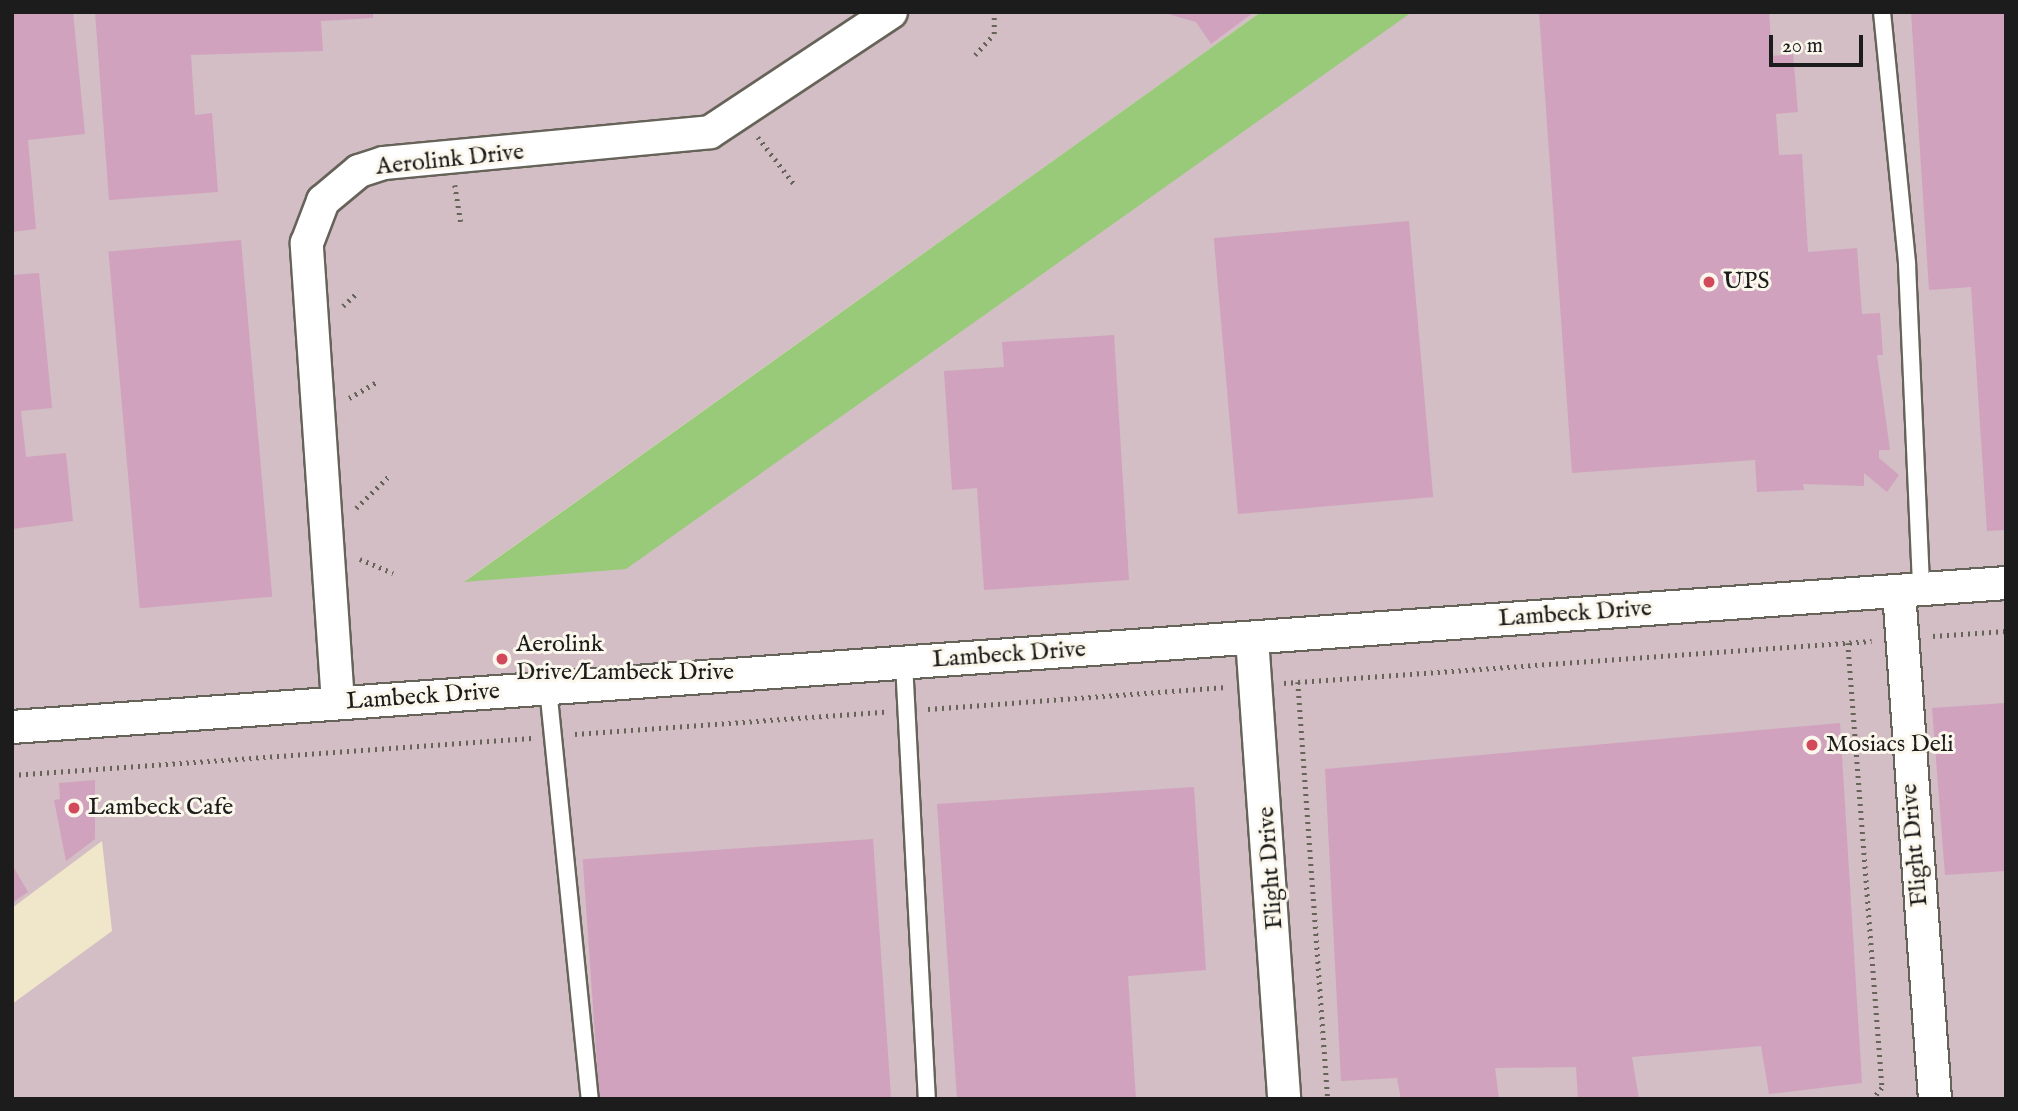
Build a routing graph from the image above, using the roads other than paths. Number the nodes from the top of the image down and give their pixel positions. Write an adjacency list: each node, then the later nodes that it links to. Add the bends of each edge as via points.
1 (891, 12): 8 (street, Aerolink Drive, via 740,114 696,136 384,163 338,185 323,201 307,243)
2 (1882, 12): 4 (lane, via 1907,264)
3 (2006, 583): 4 (street, Lambeck Drive)
4 (1910, 590): 5 (street, Lambeck Drive); 13 (street, Flight Drive, via 1901,639)
5 (1252, 638): 6 (street, Lambeck Drive); 12 (street, Flight Drive)
6 (904, 663): 7 (street, Lambeck Drive); 11 (lane)
7 (548, 688): 8 (street, Lambeck Drive); 10 (lane)
8 (338, 703): 9 (street, Lambeck Drive)
9 (12, 727)
10 (590, 1099)
11 (927, 1099)
12 (1284, 1099)
13 (1935, 1099)

